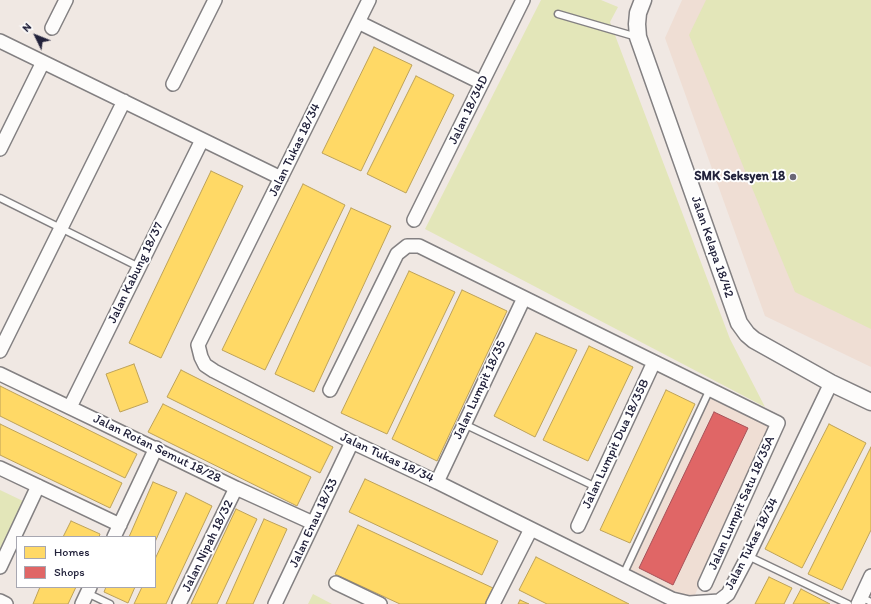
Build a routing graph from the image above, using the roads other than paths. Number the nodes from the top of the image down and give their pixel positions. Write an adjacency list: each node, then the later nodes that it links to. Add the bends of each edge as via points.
1 (66, 0): 8 (street)
2 (215, 0): 13 (street)
3 (369, 0): 7 (street, Jalan Tukas 18/34)
4 (523, 0): 12 (street, Jalan 18/34D)
5 (643, 0): 9 (street, Jalan Kelapa 18/42, via 638,13)
6 (558, 14): 9 (lane)
7 (358, 22): 12 (street); 17 (street, Jalan Tukas 18/34)
8 (52, 28)
9 (638, 38): 26 (street, Jalan Kelapa 18/42, via 739,323 754,340)
10 (0, 41): 11 (street)
11 (43, 62): 14 (street); 16 (street)
12 (482, 82): 19 (street, Jalan 18/34D)
13 (174, 84)
14 (124, 101): 15 (street); 20 (street)
15 (202, 140): 17 (street); 21 (street, Jalan Kabung 18/37)
16 (0, 149)
17 (281, 178): 32 (street, Jalan Tukas 18/34, via 198,345 201,357 205,365 214,371)
18 (0, 198): 20 (lane)
19 (414, 220)
20 (61, 228): 21 (lane); 23 (street)
21 (139, 267): 30 (street, Jalan Kabung 18/37)
22 (524, 298): 24 (street); 28 (street, via 419,246 407,246 397,254); 31 (street, Jalan Lumpit 18/35)
23 (0, 351)
24 (654, 362): 27 (street); 37 (street, Jalan Lumpit Dua 18/35B)
25 (0, 374): 30 (street, Jalan Rotan Semut 18/28)
26 (831, 383): 29 (street, Jalan Kelapa 18/42); 44 (street, Jalan Tukas 18/34)
27 (710, 389): 46 (lane); 49 (street, Jalan Lumpit Satu 18/35A, via 778,423)
28 (330, 390)
29 (871, 402)
30 (70, 407): 33 (street, Jalan Rotan Semut 18/28)
31 (464, 424): 35 (street, Jalan Lumpit 18/35); 37 (lane)
32 (352, 442): 35 (street, Jalan Tukas 18/34); 39 (street, Jalan Enau 18/33)
33 (156, 448): 38 (street, Jalan Rotan Semut 18/28); 40 (street)
34 (0, 468): 36 (street)
35 (437, 482): 42 (street, Jalan Tukas 18/34)
36 (38, 486): 40 (street); 45 (street)
37 (596, 487): 41 (street, Jalan Lumpit Dua 18/35B)
38 (236, 488): 39 (street, Jalan Rotan Semut 18/28); 55 (street, Jalan Nipah 18/32)
39 (314, 523): 56 (street, Jalan Enau 18/33)
40 (120, 525): 43 (street)
41 (578, 526)
42 (531, 530): 46 (street, Jalan Tukas 18/34); 58 (street)
43 (114, 536)
44 (748, 556): 46 (street, Jalan Tukas 18/34, via 728,594 719,601 680,602); 59 (lane)
45 (0, 567)
46 (623, 575)
47 (871, 576): 52 (street)
48 (336, 583): 57 (street)
49 (705, 584)
50 (86, 595): 54 (lane)
51 (0, 601): 53 (street)
52 (863, 601)
53 (6, 604)
54 (110, 604)
55 (179, 604)
56 (276, 604)
57 (380, 604)
58 (493, 604)
59 (848, 604)

